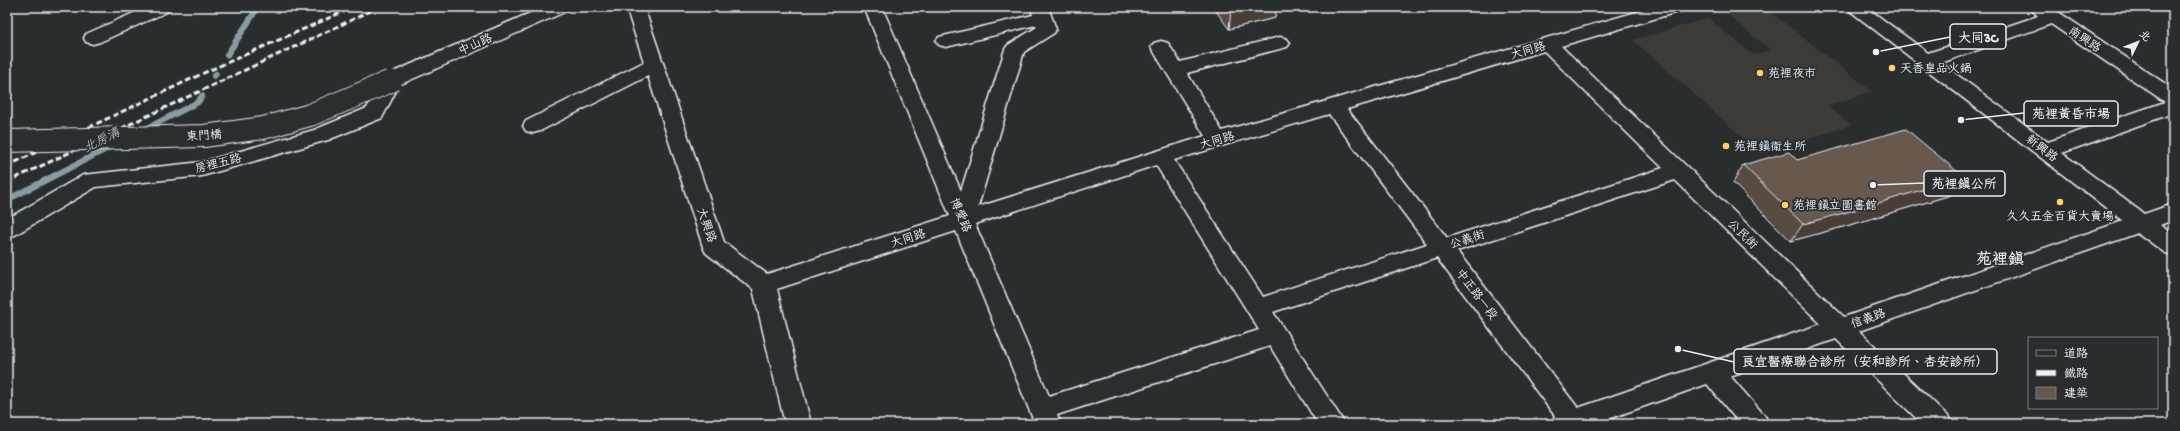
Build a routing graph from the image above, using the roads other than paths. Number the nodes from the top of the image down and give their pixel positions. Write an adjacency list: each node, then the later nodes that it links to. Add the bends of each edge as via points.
1 (162, 7): 10 (street)
2 (560, 7): 18 (street, 中山路)
3 (635, 7): 16 (street, 大興路)
4 (874, 7): 29 (street, 博愛路)
5 (1674, 7): 7 (street, 大同路)
6 (1854, 7): 15 (street, 新興路)
7 (1635, 12): 13 (street, 大同路)
8 (2045, 12): 15 (street); 19 (street, 南興路)
9 (1041, 13): 11 (street); 29 (street, via 1047,29 1015,49)
10 (93, 38)
11 (946, 41)
12 (1280, 43): 17 (street)
13 (1548, 44): 20 (street, 大同路); 27 (street, 公民街)
14 (1161, 47): 17 (street)
15 (1926, 61): 25 (street, 新興路)
16 (654, 65): 22 (street); 34 (street, 大興路, via 714,247)
17 (1175, 70): 23 (street)
18 (391, 81): 24 (street, 東門橋, bridge, via 310,115 263,128 204,136); 31 (street, 房裡五路, via 375,113 321,135 202,169 91,180)
19 (2173, 98)
20 (1334, 106): 23 (street, 大同路); 33 (street, 中正路一段)
21 (2173, 106): 25 (street)
22 (533, 126)
23 (1217, 139): 26 (street, 大同路)
24 (7, 141)
25 (2046, 151): 30 (street, 新興路)
26 (1161, 156): 29 (street, 大同路); 35 (street)
27 (1678, 171): 33 (street, 公義街); 36 (street, 公民街)
28 (2173, 212): 30 (street, 信義路)
29 (963, 221): 34 (street, 大同路); 39 (street, 博愛路)
30 (2142, 223): 32 (street, 新興路); 36 (street, 信義路)
31 (7, 229)
32 (2173, 247)
33 (1442, 248): 35 (street, 公義街); 40 (street, 中正路一段)
34 (764, 284): 41 (street)
35 (1257, 308): 37 (street)
36 (1840, 328): 38 (street, 信義路); 44 (street, 公民街)
37 (1275, 335): 39 (street); 42 (street)
38 (1712, 372): 40 (street, 信義路); 43 (street)
39 (1045, 416)
40 (1571, 423)
41 (798, 424)
42 (1332, 424)
43 (1756, 424)
44 (1939, 424)

